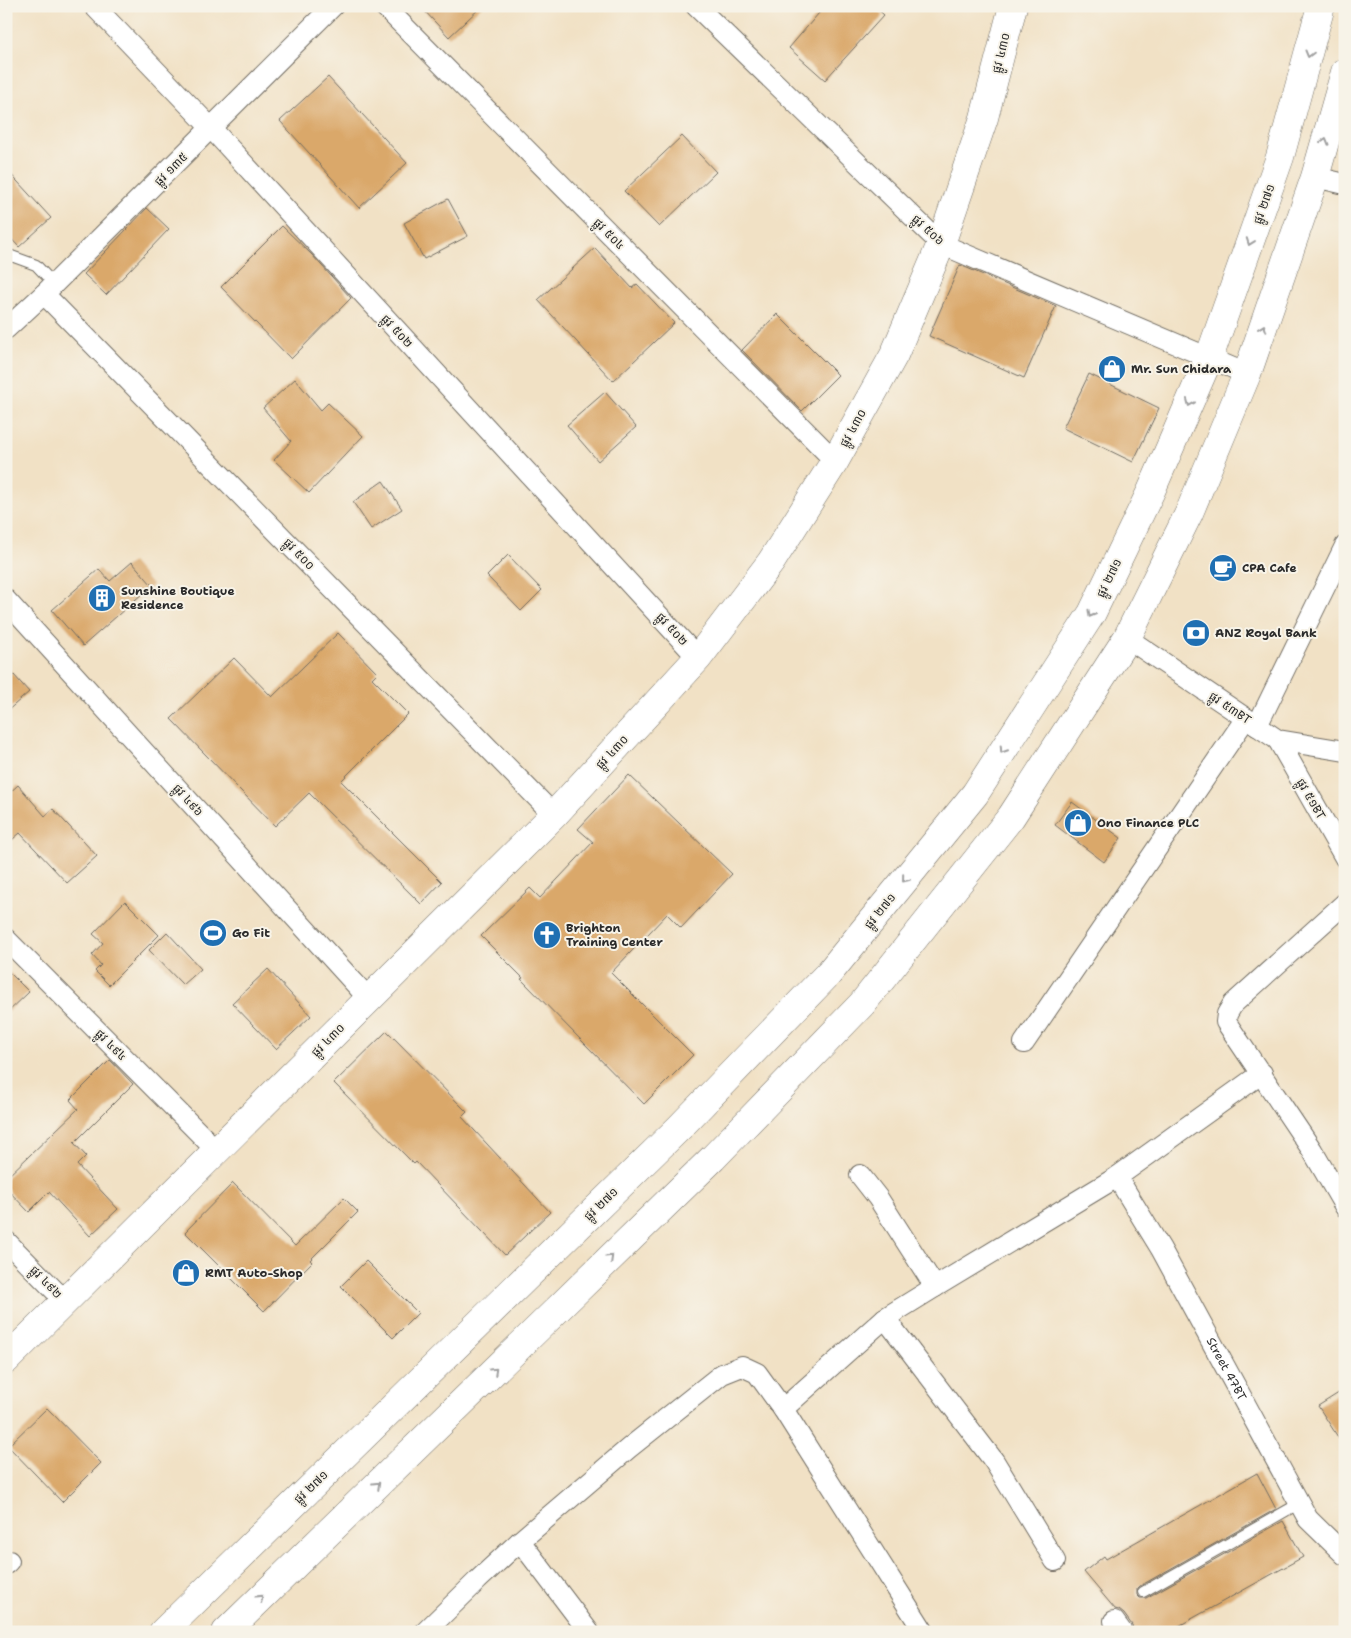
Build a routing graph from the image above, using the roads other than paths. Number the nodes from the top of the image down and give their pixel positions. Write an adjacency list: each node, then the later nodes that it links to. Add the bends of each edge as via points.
1 (94, 6): 8 (street, ផ្លូវ ៥០២)
2 (333, 6): 8 (street, ផ្លូវ ១៣៥)
3 (384, 6): 17 (street, ផ្លូវ ៥០៤)
4 (696, 6): 11 (street, ផ្លូវ ៥០៦)
5 (1013, 6): 11 (main road, ផ្លូវ ៤៣០, via 984,118)
6 (1321, 6): 15 (main road, ផ្លូវ ២៧១, one-way to 15, via 1280,157)
7 (1345, 72): 9 (main road, one-way to 7)
8 (211, 128): 13 (street, ផ្លូវ ១៣៥); 21 (street, ផ្លូវ ៥០២)
9 (1315, 177): 10 (street); 16 (main road, one-way to 9)
10 (1345, 184)
11 (942, 244): 15 (street, ផ្លូវ ៥០៦); 17 (main road, ផ្លូវ ៤៣០, via 894,355)
12 (6, 254): 13 (lane, via 36,266)
13 (49, 289): 14 (street, ផ្លូវ ១៣៥); 25 (street, ផ្លូវ ៥០០)
14 (6, 329)
15 (1209, 358): 16 (street, ផ្លូវ ៥០៦); 47 (main road, ផ្លូវ ២៧១, one-way to 47, via 1152,491 1092,614 975,794 829,973 680,1127)
16 (1247, 374): 20 (main road, via 1188,513)
17 (835, 461): 21 (main road, ផ្លូវ ៤៣០, via 771,562)
18 (1345, 546): 22 (street)
19 (6, 600): 29 (street, ផ្លូវ ៤៩៦)
20 (1126, 638): 22 (street, ផ្លូវ ៥៣BT); 48 (main road, one-way to 20, via 713,1158 862,1004 1011,817)
21 (698, 658): 25 (main road, ផ្លូវ ៤៣០)
22 (1251, 722): 23 (street, ផ្លូវ ៥៣BT); 30 (street)
23 (1278, 740): 24 (street, ផ្លូវ ៥៣BT); 26 (street, ផ្លូវ ៥១BT)
24 (1345, 751)
25 (554, 815): 29 (main road, ផ្លូវ ៤៣០)
26 (1345, 858)
27 (1345, 904): 31 (street, via 1233,1004 1227,1014 1226,1022)
28 (6, 939): 32 (street, ផ្លូវ ៤៩៤)
29 (369, 999): 32 (main road, ផ្លូវ ៤៣០)
30 (1024, 1043)
31 (1262, 1073): 34 (street); 35 (street)
32 (216, 1151): 38 (main road, ផ្លូវ ៤៣០)
33 (860, 1175): 37 (street)
34 (1117, 1178): 37 (street); 42 (street, Street 47BT, via 1161,1249)
35 (1345, 1207)
36 (6, 1241): 38 (street, ផ្លូវ ៤៩២)
37 (935, 1286): 39 (street)
38 (65, 1302): 40 (main road, ផ្លូវ ៤៣០)
39 (886, 1318): 41 (street); 45 (street, via 994,1461)
40 (6, 1360)
41 (783, 1409): 43 (street, via 757,1373 742,1366 722,1374); 51 (street)
42 (1300, 1504): 44 (street, Street 47BT, via 1308,1519); 46 (lane)
43 (520, 1541): 49 (street); 50 (street)
44 (1345, 1555)
45 (1055, 1560)
46 (1143, 1592)
47 (164, 1632)
48 (226, 1632)
49 (425, 1632)
50 (589, 1632)
51 (924, 1632)

